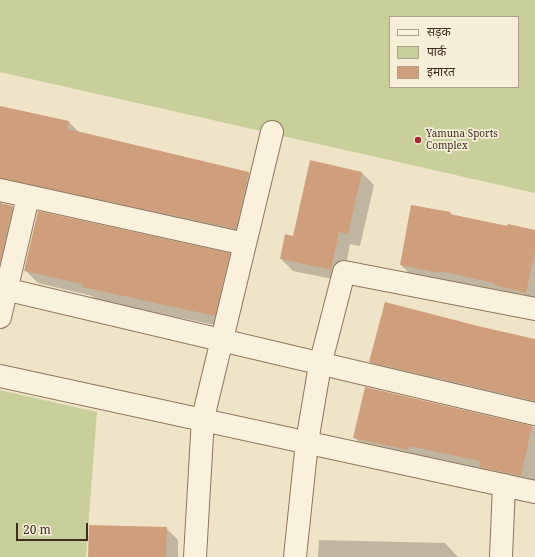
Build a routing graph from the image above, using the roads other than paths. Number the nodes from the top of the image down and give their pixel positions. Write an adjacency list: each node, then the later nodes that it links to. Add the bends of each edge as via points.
1 (272, 132): 4 (street)
2 (0, 190): 3 (street)
3 (28, 196): 4 (street); 5 (street)
4 (245, 244): 8 (street)
5 (4, 289): 7 (street); 8 (street)
6 (535, 310): 9 (street, via 344,272)
7 (0, 317)
8 (221, 341): 9 (street); 12 (street)
9 (320, 365): 11 (street); 13 (street)
10 (0, 376): 12 (street)
11 (535, 414)
12 (203, 420): 13 (street); 16 (street)
13 (307, 442): 14 (street); 17 (street)
14 (504, 485): 15 (street); 18 (street)
15 (535, 492)
16 (195, 557)
17 (294, 557)
18 (501, 557)

